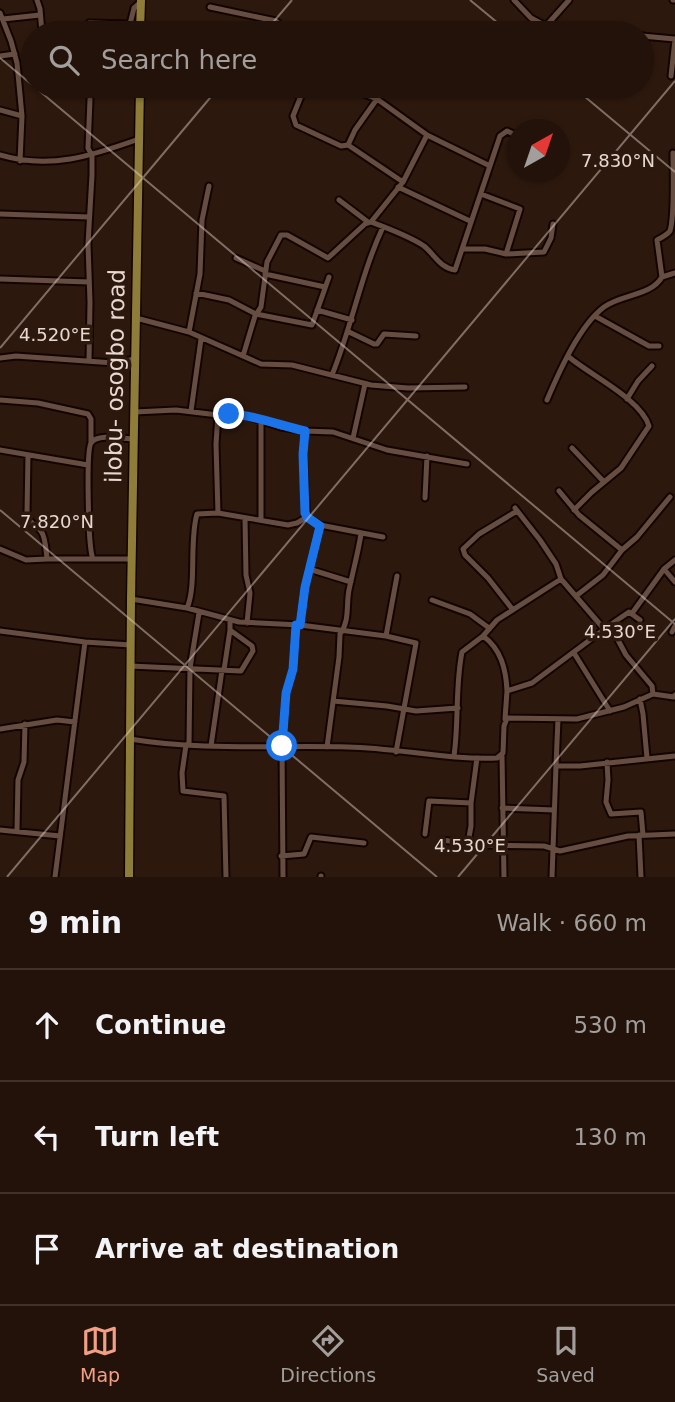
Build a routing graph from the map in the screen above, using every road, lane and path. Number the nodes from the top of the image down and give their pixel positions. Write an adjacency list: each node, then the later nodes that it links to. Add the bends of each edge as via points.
1 (37, 0): 6 (street)
2 (514, 0): 12 (street)
3 (569, 0): 13 (street)
4 (141, 1): 9 (street); 10 (main road)
5 (210, 8): 11 (street)
6 (40, 15): 7 (street); 8 (street)
7 (2, 16): 16 (street)
8 (41, 21)
9 (131, 21)
10 (140, 21)
11 (276, 21)
12 (537, 21)
13 (550, 21)
14 (654, 37): 15 (street)
15 (675, 40): 18 (street)
16 (15, 54): 17 (street); 24 (street)
17 (0, 57)
18 (671, 76)
19 (140, 98): 27 (main road, ilobu- osogbo road)
20 (300, 98): 28 (street, via 293,116 296,125)
21 (90, 99): 31 (street)
22 (377, 99): 26 (street); 28 (street)
23 (0, 110): 24 (street)
24 (22, 116): 32 (street)
25 (507, 132): 33 (street, via 500,136)
26 (427, 135): 33 (street); 34 (street)
27 (139, 139): 31 (street); 59 (main road, ilobu- osogbo road)
28 (348, 145): 34 (street)
29 (673, 153): 44 (street)
30 (0, 155): 32 (street)
31 (92, 156): 32 (street); 39 (street)
32 (20, 161)
33 (488, 165): 36 (street)
34 (400, 184): 40 (street); 41 (street)
35 (209, 186): 55 (street)
36 (481, 194): 40 (street); 46 (street, via 520,209)
37 (339, 200): 41 (street)
38 (0, 214): 39 (street)
39 (89, 217): 53 (street)
40 (470, 221): 45 (street)
41 (369, 222): 43 (street); 48 (street, via 328,258 282,234)
42 (553, 225): 46 (street, via 544,251)
43 (383, 227): 45 (street, via 421,244 451,270); 60 (street)
44 (672, 233): 51 (street, via 657,240)
45 (464, 249): 46 (street)
46 (506, 254)
47 (236, 258): 48 (street)
48 (265, 273): 54 (street); 57 (street, via 262,303)
49 (675, 274): 51 (street)
50 (329, 277): 54 (street)
51 (662, 277): 58 (street, via 654,287 614,301)
52 (0, 279): 53 (street)
53 (89, 282): 70 (street)
54 (325, 287): 56 (street)
55 (196, 293): 57 (street, via 229,300); 61 (street)
56 (317, 310): 57 (street, via 312,325); 60 (street)
57 (256, 314): 66 (street)
58 (595, 316): 65 (street, via 649,346); 67 (street)
59 (136, 318): 61 (street); 69 (main road, ilobu- osogbo road)
60 (352, 320): 62 (street)
61 (189, 332): 64 (street)
62 (349, 332): 63 (street, via 374,344 384,334); 72 (street)
63 (416, 336)
64 (201, 339): 66 (street); 78 (street)
65 (659, 346)
66 (243, 356): 72 (street, via 261,364 292,365)
67 (569, 357): 75 (street); 77 (street)
68 (0, 358): 70 (street)
69 (135, 359): 70 (street, via 114,363); 79 (main road, ilobu- osogbo road)
70 (89, 360)
71 (652, 366): 75 (street)
72 (332, 375): 73 (street)
73 (365, 384): 74 (street); 83 (street)
74 (465, 387)
75 (627, 399): 92 (street, via 649,429 621,468)
76 (0, 400): 85 (street, via 88,414)
77 (547, 400)
78 (191, 411): 79 (street); 80 (street)
79 (134, 412): 84 (main road, ilobu- osogbo road)
80 (218, 415): 81 (street, via 240,414); 97 (street)
81 (261, 421): 82 (street); 100 (street)
82 (305, 431): 83 (street); 98 (street)
83 (353, 438): 89 (street, via 387,450)
84 (134, 439): 85 (street, via 103,438); 108 (main road, ilobu- osogbo road)
85 (91, 443): 91 (street)
86 (572, 448): 92 (street)
87 (0, 450): 88 (street)
88 (28, 455): 91 (street); 106 (street, via 27,513 42,533)
89 (427, 456): 90 (street); 95 (street)
90 (467, 464)
91 (89, 465): 107 (street)
92 (604, 482): 96 (street)
93 (559, 491): 96 (street)
94 (670, 497): 105 (street)
95 (425, 498)
96 (574, 510): 105 (street)
97 (218, 513): 99 (street); 119 (street, via 196,514 192,593)
98 (307, 517): 100 (street, via 288,525); 101 (street)
99 (245, 518): 100 (street); 125 (street, via 250,593)
100 (261, 520)
101 (320, 526): 102 (street); 110 (street)
102 (361, 534): 103 (street); 114 (street)
103 (383, 537)
104 (0, 549): 106 (street, via 26,560)
105 (621, 550): 116 (street, via 599,579)
106 (47, 559): 107 (street)
107 (93, 559): 108 (street)
108 (132, 559): 117 (main road, ilobu- osogbo road)
109 (675, 560): 111 (street)
110 (309, 569): 114 (street); 126 (street)
111 (664, 569): 115 (street); 121 (street)
112 (397, 576): 133 (street)
113 (561, 579): 116 (street); 120 (street); 120 (street, via 556,564 516,509 463,549)
114 (351, 582): 132 (street)
115 (675, 582)
116 (576, 596): 129 (street)
117 (131, 599): 119 (street); 136 (main road, ilobu- osogbo road)
118 (432, 600): 128 (street, via 470,614)
119 (187, 608): 122 (street)
120 (513, 610): 128 (street)
121 (633, 612): 123 (street); 127 (street)
122 (199, 613): 124 (street); 139 (street)
123 (640, 620)
124 (230, 621): 125 (street); 130 (street)
125 (247, 623): 126 (street)
126 (298, 625): 132 (street); 157 (street)
127 (610, 625): 129 (street); 142 (street)
128 (489, 628): 134 (street)
129 (604, 629): 137 (street)
130 (230, 630): 140 (street); 140 (street, via 253,650 241,671)
131 (0, 631): 135 (street)
132 (343, 631): 133 (street); 145 (street)
133 (386, 636): 147 (street, via 417,644)
134 (483, 636): 141 (street, via 501,658); 146 (street, via 462,652)
135 (85, 642): 136 (street); 151 (street)
136 (131, 645): 138 (main road, ilobu- osogbo road)
137 (574, 653): 141 (street, via 532,683); 148 (street)
138 (131, 666): 139 (street); 154 (main road, ilobu- osogbo road)
139 (190, 668): 140 (street); 155 (street)
140 (223, 670): 156 (street)
141 (507, 691): 149 (street)
142 (653, 694): 143 (street); 144 (street)
143 (675, 695)
144 (639, 699): 148 (street); 164 (street)
145 (333, 701): 147 (street); 158 (street)
146 (458, 708): 147 (street); 160 (street)
147 (404, 709): 159 (street)
148 (610, 711): 150 (street)
149 (505, 719): 150 (street); 161 (street)
150 (558, 719): 166 (street)
151 (75, 722): 152 (street); 175 (street)
152 (25, 724): 153 (street); 171 (street)
153 (0, 729)
154 (130, 739): 155 (street); 183 (main road, ilobu- osogbo road)
155 (187, 745): 156 (street); 184 (street, via 183,791 225,796)
156 (211, 746): 157 (street)
157 (282, 746): 158 (street); 181 (street)
158 (327, 747): 159 (street)
159 (396, 752): 160 (street)
160 (454, 756): 163 (street)
161 (502, 756): 163 (street); 168 (street)
162 (675, 756): 164 (street)
163 (477, 758): 167 (street)
164 (647, 758): 165 (street)
165 (607, 762): 166 (street); 174 (street, via 606,802 611,814 641,812)
166 (556, 765): 169 (street)
167 (471, 803): 172 (street, via 429,800); 178 (street)
168 (502, 808): 169 (street); 179 (street)
169 (554, 810): 180 (street)
170 (0, 830): 171 (street)
171 (17, 830): 175 (street)
172 (425, 834)
173 (675, 834): 174 (street)
174 (641, 835): 180 (street, via 560,851); 188 (street)
175 (60, 836): 182 (street)
176 (441, 840): 178 (street)
177 (364, 843): 181 (street, via 311,837 304,854)
178 (468, 843): 179 (street)
179 (502, 845): 180 (street); 186 (street)
180 (553, 848): 187 (street)
181 (281, 856): 185 (street)
182 (55, 877)
183 (129, 877)
184 (226, 877)
185 (283, 877)
186 (504, 877)
187 (552, 877)
188 (640, 877)

